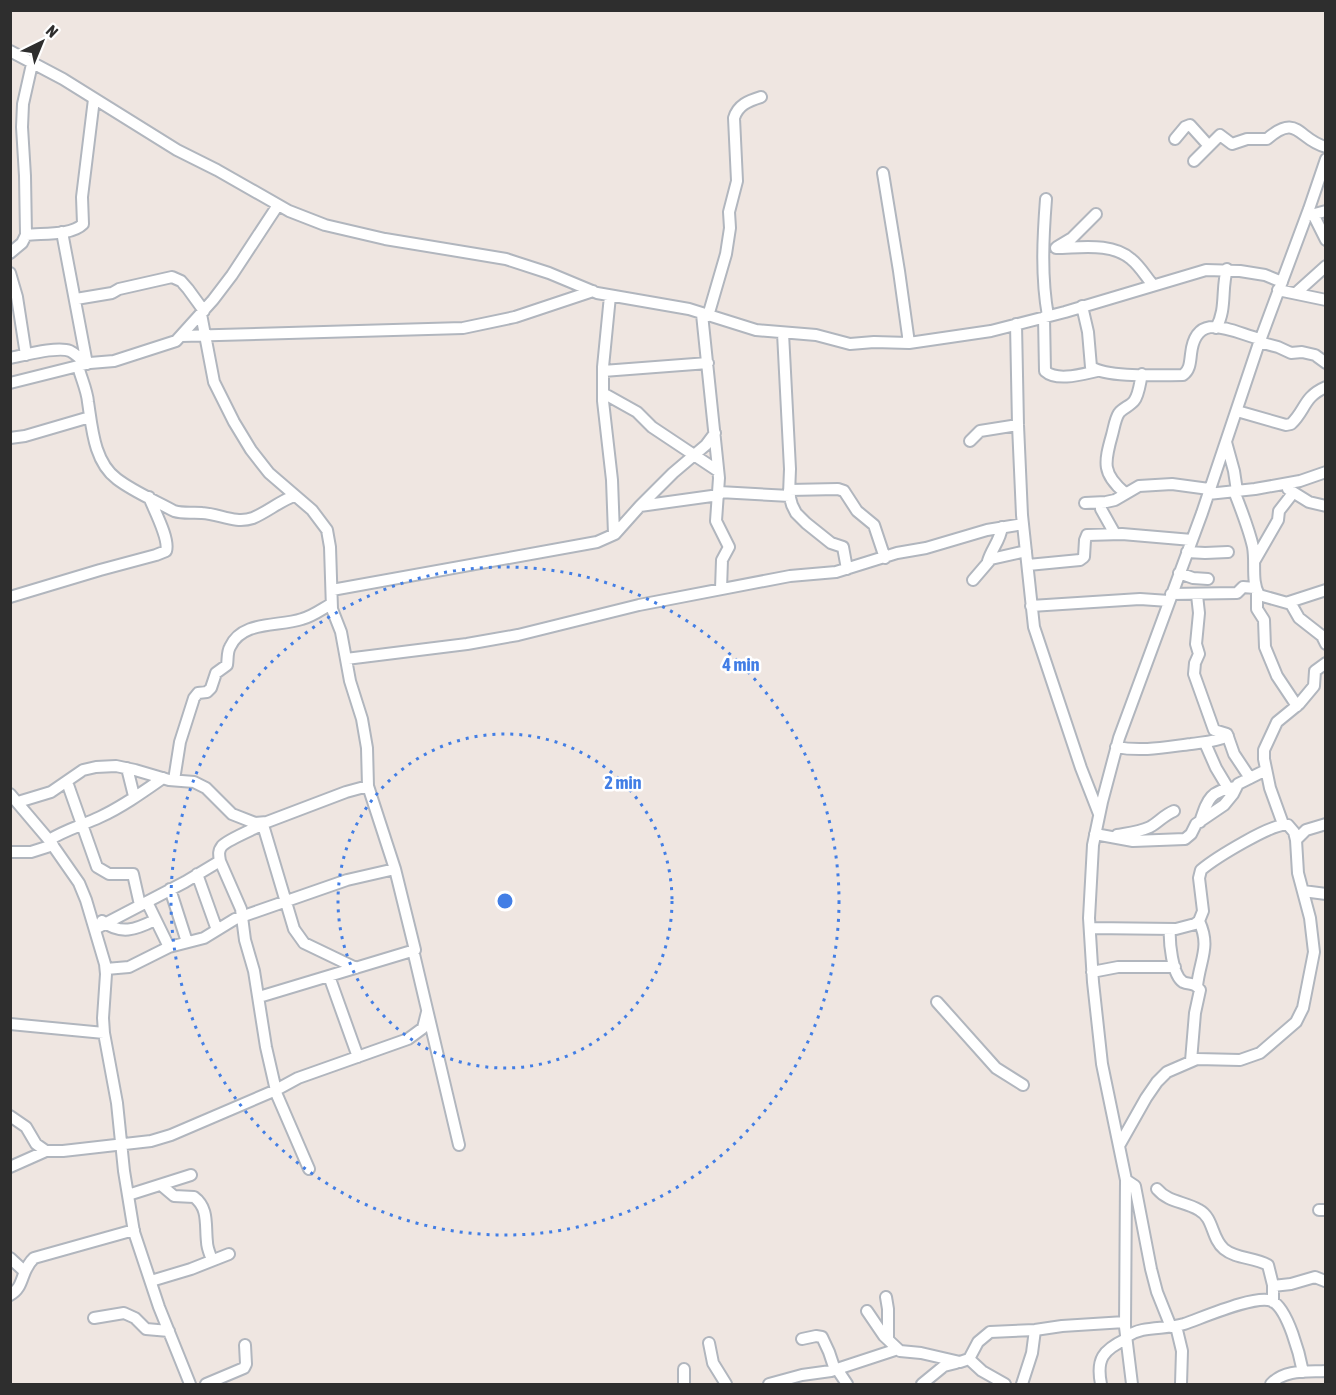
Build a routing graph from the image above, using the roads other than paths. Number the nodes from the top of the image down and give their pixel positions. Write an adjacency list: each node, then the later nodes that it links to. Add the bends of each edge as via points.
1 (10, 51): 2 (street)
2 (32, 64): 4 (street); 8 (street, via 22,104)
3 (761, 97): 37 (street, via 743,104 734,118 737,181 729,212 726,254)
4 (94, 99): 14 (street); 18 (street, via 82,224)
5 (1175, 139): 6 (street, via 1190,125)
6 (1209, 146): 7 (street, via 1220,135 1232,144 1267,139 1286,127); 11 (street)
7 (1326, 147)
8 (23, 155): 9 (street); 19 (street)
9 (10, 156)
10 (1326, 159): 17 (street)
11 (1194, 161)
12 (883, 173): 45 (street)
13 (1046, 199): 23 (street)
14 (278, 205): 29 (street, via 325,225 506,259); 36 (street, via 232,275)
15 (1326, 211): 17 (street)
16 (1096, 214): 21 (street)
17 (1310, 215): 20 (street); 28 (street)
18 (62, 232): 19 (street); 32 (street)
19 (26, 235): 22 (street)
20 (1326, 240)
21 (1056, 248): 23 (street); 27 (street, via 1095,247 1120,253 1134,261)
22 (10, 253)
23 (1043, 258): 38 (street)
24 (1326, 266): 30 (street)
25 (1227, 269): 27 (street, via 1190,273); 28 (street, via 1265,275); 40 (street, via 1223,313)
26 (10, 273): 35 (street)
27 (1153, 285): 34 (street)
28 (1280, 286): 30 (street); 44 (street)
29 (593, 291): 31 (street); 43 (street, via 514,317 463,328)
30 (1296, 294): 33 (street)
31 (610, 296): 37 (street, via 666,304); 51 (street)
32 (76, 299): 36 (street, via 112,294 172,277 188,289); 50 (street)
33 (1326, 300)
34 (1082, 306): 38 (street); 52 (street, via 1091,368)
35 (15, 311): 46 (street)
36 (202, 312): 42 (street); 43 (street)
37 (705, 315): 41 (street, via 756,330); 48 (street)
38 (1046, 317): 39 (street); 52 (street, via 1045,371 1054,376)
39 (1016, 324): 45 (street); 59 (street)
40 (1216, 328): 44 (street); 53 (street, via 1196,333 1183,375)
41 (783, 333): 45 (street, via 850,344); 71 (street)
42 (182, 336): 43 (street); 50 (street, via 133,356)
43 (204, 336): 75 (street, via 214,382 234,422 269,473)
44 (1260, 340): 49 (street, via 1291,353 1315,355); 57 (street)
45 (909, 343)
46 (26, 355): 47 (street); 50 (street, via 66,351)
47 (10, 358)
48 (708, 363): 51 (street); 60 (street)
49 (1326, 363)
50 (84, 365): 54 (street); 58 (street)
51 (603, 371): 56 (street)
52 (1097, 371): 53 (street)
53 (1142, 374): 72 (street, via 1134,401 1119,412 1107,455 1108,475)
54 (10, 383)
55 (1326, 387): 57 (street, via 1308,398 1291,424)
56 (603, 393): 64 (street, via 637,412); 84 (street)
57 (1237, 411): 63 (street)
58 (90, 417): 61 (street); 76 (street, via 106,468 115,478)
59 (1017, 425): 62 (street, via 980,431); 82 (street)
60 (715, 433): 64 (street); 65 (street)
61 (10, 438)
62 (970, 441)
63 (1226, 442): 69 (street); 70 (street)
64 (694, 456): 65 (street); 79 (street)
65 (718, 471): 74 (street)
66 (1326, 472): 67 (street)
67 (1281, 483): 68 (street); 73 (street)
68 (1255, 489): 69 (street); 81 (street)
69 (1235, 491): 70 (street); 81 (street)
70 (1209, 492): 72 (street, via 1172,484 1139,486); 86 (street)
71 (789, 493): 74 (street); 90 (street, via 844,491 857,511 874,525); 94 (street, via 796,513 806,523 831,543 843,547)
72 (1125, 493): 78 (street)
73 (1293, 493): 80 (street); 92 (street, via 1279,511)
74 (719, 494): 79 (street); 98 (street, via 716,521 729,547 722,560)
75 (294, 496): 76 (street, via 242,520 200,512 174,512); 99 (street, via 312,510 327,530)
76 (149, 497): 103 (street, via 166,539 166,551)
77 (1085, 503): 78 (street)
78 (1101, 503): 85 (street)
79 (640, 506): 84 (street)
80 (1326, 506)
81 (1243, 516): 92 (street)
82 (1023, 524): 83 (street); 87 (street)
83 (1002, 527): 90 (street); 91 (street, via 1000,541)
84 (614, 534): 99 (street, via 597,542)
85 (1114, 534): 86 (street); 93 (street, via 1086,536 1084,557 1080,560)
86 (1192, 540): 88 (street)
87 (1026, 552): 91 (street); 93 (street)
88 (1187, 552): 89 (street); 95 (street)
89 (1228, 552)
90 (885, 558): 94 (street)
91 (988, 561): 97 (street)
92 (1255, 561): 100 (street)
93 (1028, 565): 107 (street)
94 (847, 568): 98 (street)
95 (1179, 573): 96 (street); 104 (street)
96 (1208, 579)
97 (973, 580)
98 (721, 589): 109 (street, via 518,635)
99 (332, 590): 106 (street)
100 (1256, 590): 102 (street, via 1242,587 1237,593); 105 (street, via 1264,598); 111 (street, via 1257,609 1264,620 1265,647 1277,676)
101 (1326, 590): 105 (street)
102 (1197, 595): 104 (street); 112 (street, via 1199,654 1194,674 1214,730)
103 (10, 597)
104 (1170, 597): 107 (street); 114 (street)
105 (1289, 602): 108 (street, via 1299,618)
106 (331, 604): 109 (street); 117 (street, via 302,619 257,626 233,643 227,665 216,673 213,686 194,698)
107 (1031, 606): 127 (street, via 1034,627)
108 (1325, 641)
109 (346, 659): 121 (street, via 368,748)
110 (1326, 663): 111 (street, via 1315,670 1314,686)
111 (1297, 706): 116 (street, via 1282,717 1271,734 1264,750)
112 (1228, 736): 113 (street); 119 (street)
113 (1205, 743): 114 (street, via 1171,748); 119 (street, via 1216,768)
114 (1116, 747): 127 (street)
115 (127, 768): 117 (street); 118 (street, via 88,768); 122 (street)
116 (1266, 770): 119 (street); 120 (street)
117 (169, 779): 122 (street); 130 (street, via 188,780 206,788 232,814)
118 (67, 782): 124 (street); 129 (street)
119 (1240, 783): 120 (street); 128 (street, via 1224,805); 128 (street, via 1217,791 1207,800)
120 (1269, 783): 131 (street)
121 (368, 786): 130 (street); 139 (street)
122 (134, 796): 129 (street, via 99,818)
123 (14, 798): 124 (street); 126 (street)
124 (34, 798): 126 (street)
125 (1174, 811): 134 (street, via 1147,828)
126 (28, 814): 136 (street)
127 (1099, 815): 133 (street)
128 (1200, 822): 134 (street, via 1185,839 1133,841)
129 (81, 824): 136 (street); 145 (street, via 99,870 135,875)
130 (265, 824): 138 (street, via 222,846); 144 (street)
131 (1283, 824): 135 (street, via 1291,827); 149 (street, via 1201,870 1203,911)
132 (1325, 825): 135 (street, via 1306,830)
133 (1095, 834): 134 (street); 151 (street)
134 (1111, 837)
135 (1296, 840): 142 (street)
136 (51, 842): 137 (street, via 31,852); 146 (street, via 80,883)
137 (10, 852)
138 (220, 861): 140 (street); 147 (street)
139 (395, 869): 144 (street, via 354,878); 157 (street)
140 (197, 874): 143 (street); 154 (street)
141 (1324, 890): 142 (street)
142 (1303, 891): 170 (street, via 1314,952 1303,1008 1296,1022 1260,1053 1240,1060)
143 (171, 894): 145 (street); 155 (street)
144 (286, 902): 147 (street); 159 (street, via 294,930 304,943)
145 (144, 903): 148 (street); 150 (street)
146 (90, 912): 150 (street); 152 (street)
147 (242, 917): 154 (street); 164 (street)
148 (155, 920): 150 (street, via 124,931); 156 (street)
149 (1199, 921): 153 (street); 163 (street, via 1206,944)
150 (106, 924): 152 (street)
151 (1090, 928): 153 (street); 161 (street)
152 (95, 929): 160 (street)
153 (1170, 929): 158 (street)
154 (217, 930): 155 (street)
155 (187, 942): 156 (street)
156 (169, 947): 160 (street, via 129,967)
157 (413, 950): 159 (street); 166 (street)
158 (1175, 967): 161 (street, via 1118,967); 163 (street, via 1182,981)
159 (356, 968): 162 (street)
160 (106, 969): 168 (street)
161 (1092, 972): 175 (street, via 1102,1064)
162 (329, 976): 164 (street); 169 (street)
163 (1197, 986): 170 (street, via 1200,994)
164 (259, 997): 172 (street)
165 (937, 1002): 171 (street, via 996,1068)
166 (427, 1012): 169 (street, via 417,1034); 176 (street)
167 (10, 1024): 168 (street)
168 (104, 1033): 174 (street)
169 (358, 1057): 172 (street)
170 (1191, 1060): 175 (street, via 1156,1082)
171 (1023, 1085)
172 (276, 1090): 174 (street, via 171,1135); 179 (street)
173 (10, 1116): 177 (street, via 26,1127 39,1148)
174 (123, 1144): 177 (street); 184 (street)
175 (1120, 1144): 181 (street)
176 (459, 1145)
177 (46, 1151): 178 (street)
178 (10, 1167)
179 (309, 1169)
180 (191, 1175): 182 (street)
181 (1126, 1180): 198 (street); 199 (street, via 1135,1186 1157,1292)
182 (161, 1185): 184 (street); 188 (street, via 174,1196 194,1197 200,1203 206,1215)
183 (1157, 1189): 192 (street, via 1168,1199 1201,1211 1227,1251 1268,1265)
184 (128, 1195): 185 (street)
185 (134, 1230): 189 (street, via 41,1255); 190 (street)
186 (229, 1254): 188 (street)
187 (10, 1258): 189 (street)
188 (212, 1260): 190 (street)
189 (24, 1271): 193 (street, via 18,1289)
190 (151, 1281): 200 (street)
191 (1325, 1281): 192 (street, via 1315,1277)
192 (1273, 1286): 195 (street)
193 (10, 1295)
194 (886, 1297): 204 (street)
195 (1273, 1302): 199 (street, via 1257,1300); 214 (street, via 1290,1326)
196 (867, 1311): 204 (street)
197 (94, 1318): 200 (street, via 124,1313 146,1329)
198 (1125, 1322): 201 (street); 202 (street)
199 (1173, 1326): 202 (street, via 1143,1329); 227 (street, via 1182,1351)
200 (169, 1330): 216 (street)
201 (1035, 1330): 209 (street, via 990,1332); 224 (street)
202 (1126, 1338): 225 (street, via 1102,1357); 226 (street)
203 (802, 1339): 211 (street, via 822,1338)
204 (888, 1340): 207 (street)
205 (709, 1343): 219 (street, via 713,1363)
206 (245, 1345): 217 (street, via 244,1368)
207 (898, 1349): 208 (street); 211 (street)
208 (939, 1358): 209 (street); 213 (street)
209 (964, 1360): 213 (street); 223 (street)
210 (684, 1369): 218 (street)
211 (836, 1370): 215 (street); 221 (street)
212 (1326, 1371): 214 (street)
213 (936, 1372): 222 (street)
214 (1303, 1372): 228 (street, via 1284,1375)
215 (783, 1383): 220 (street)
216 (190, 1384)
217 (206, 1384)
218 (684, 1384)
219 (726, 1384)
220 (769, 1384)
221 (847, 1384)
222 (922, 1384)
223 (1005, 1384)
224 (1022, 1384)
225 (1101, 1384)
226 (1132, 1384)
227 (1181, 1384)
228 (1271, 1384)

